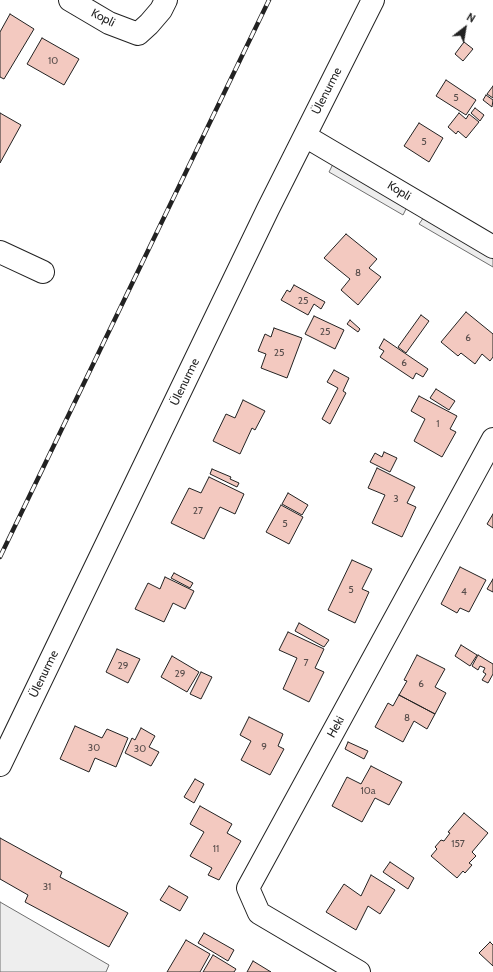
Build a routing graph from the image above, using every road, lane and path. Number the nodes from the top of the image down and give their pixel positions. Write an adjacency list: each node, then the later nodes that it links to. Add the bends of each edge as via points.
1 (70, 0): 2 (street, Kopli, via 109,23 138,34)
2 (166, 0)
3 (373, 0): 4 (street, Ülenurme)
4 (304, 136): 5 (street, Kopli); 9 (street, Ülenurme)
5 (493, 247)
6 (0, 252): 7 (street)
7 (43, 272)
8 (493, 439): 10 (street, Heki, via 248,888 259,913)
9 (0, 765)
10 (359, 972)

